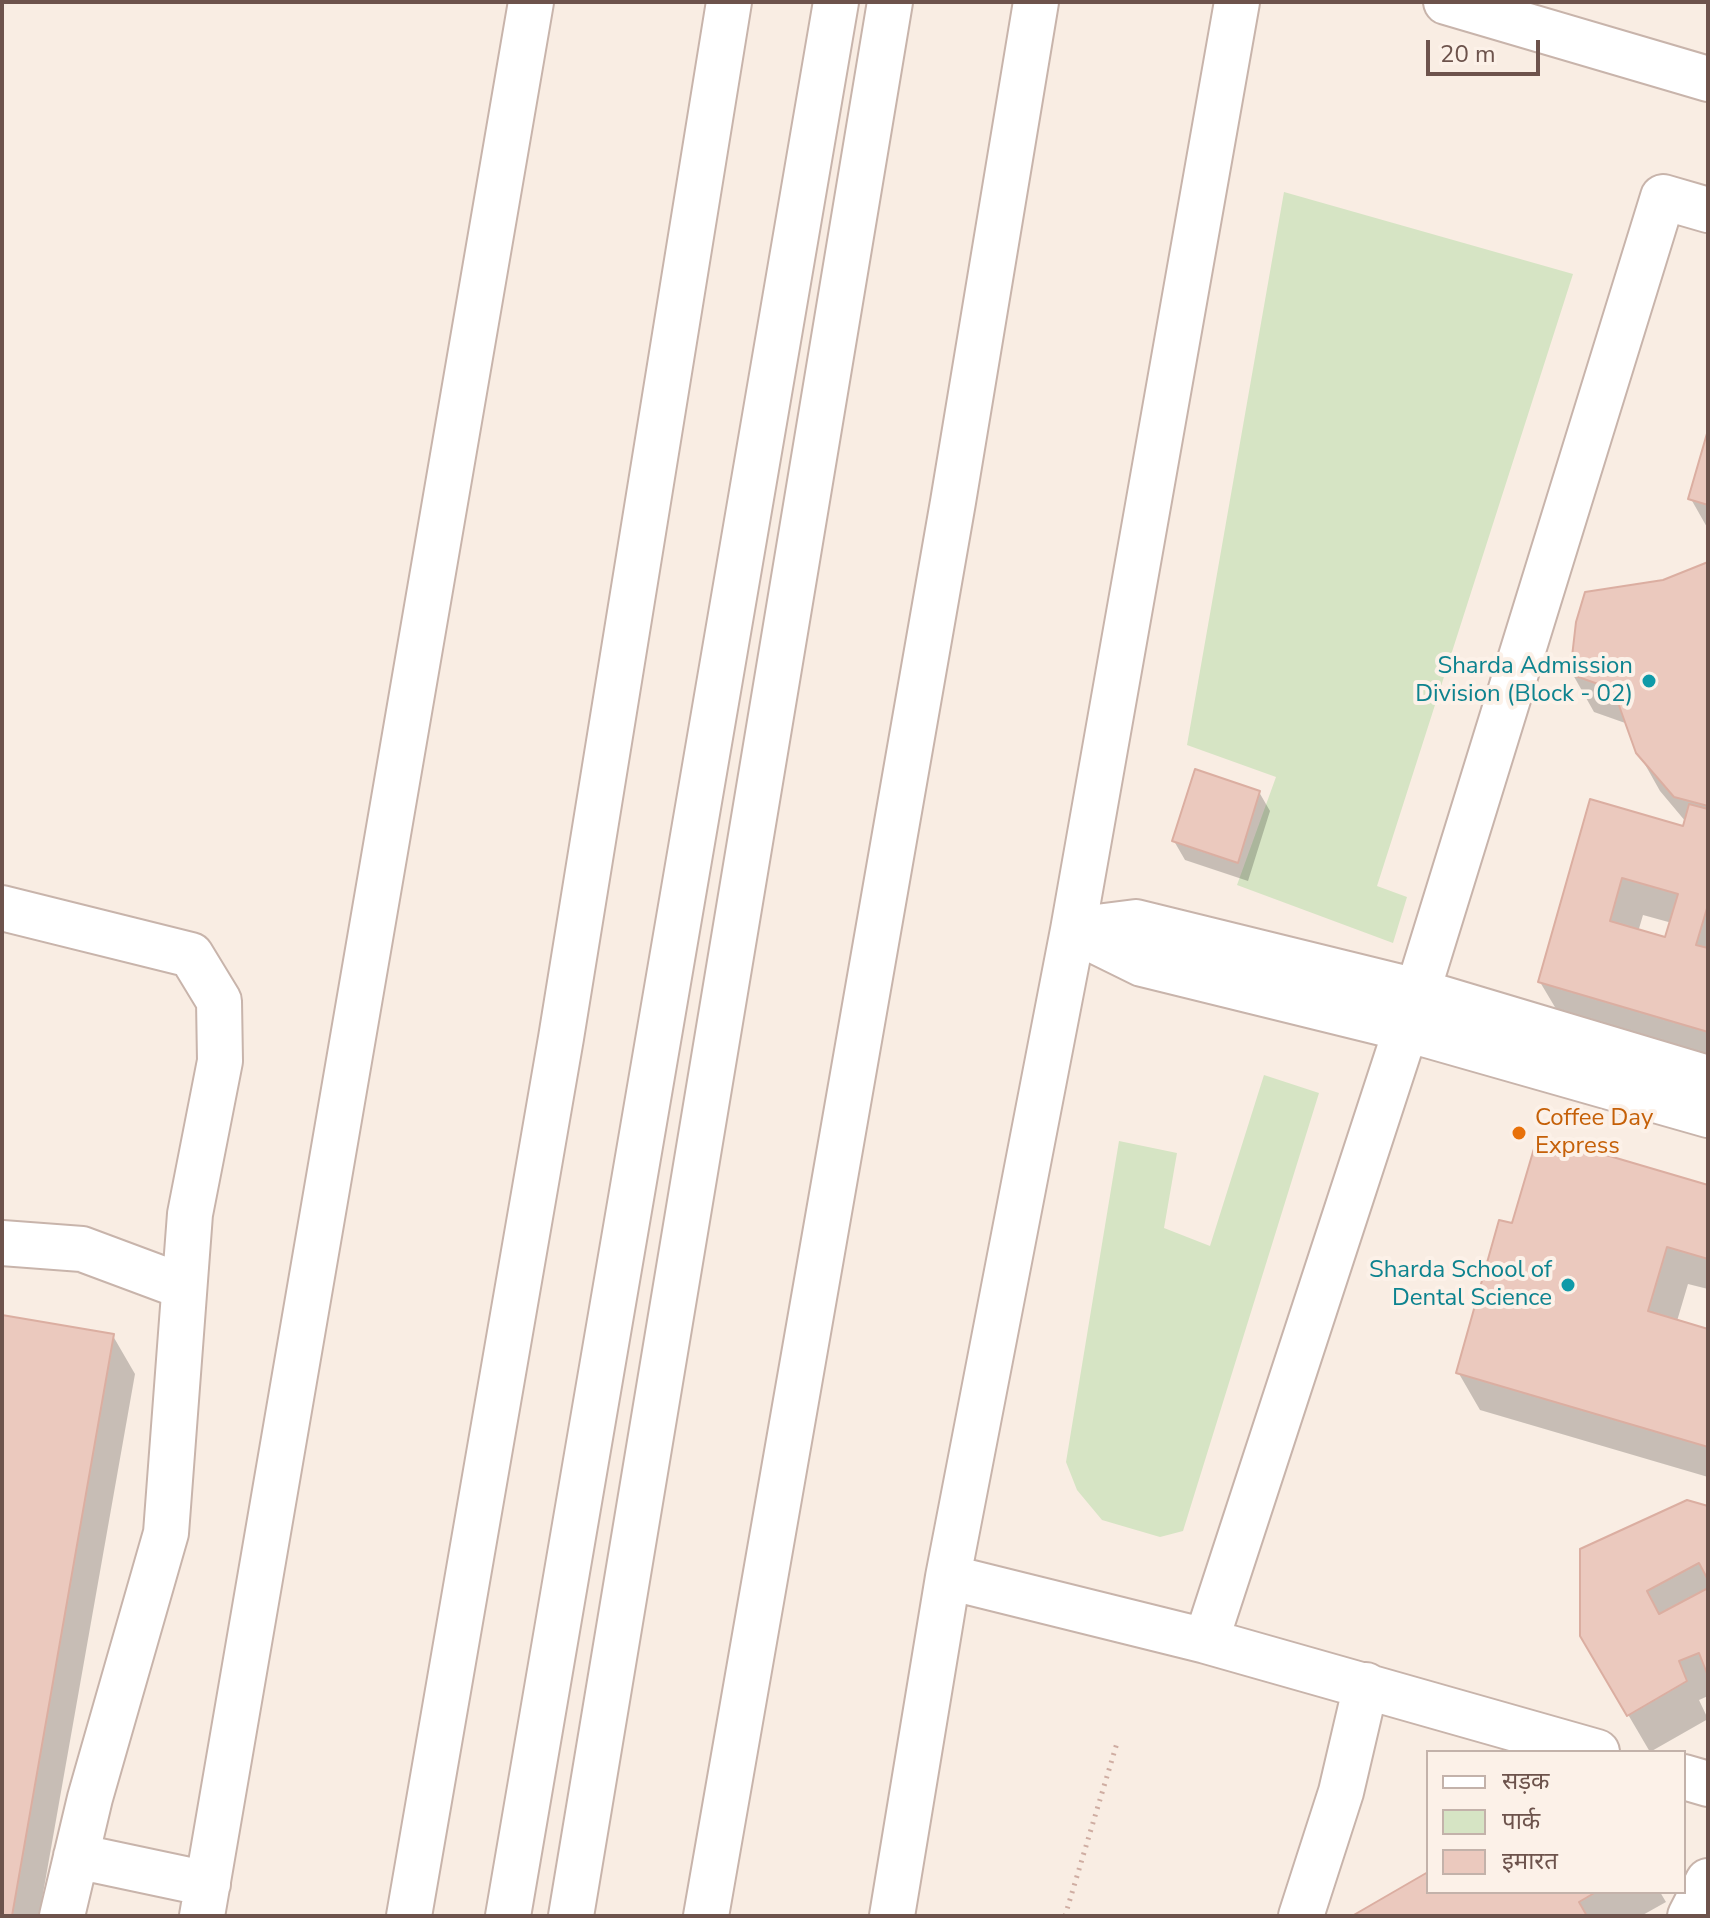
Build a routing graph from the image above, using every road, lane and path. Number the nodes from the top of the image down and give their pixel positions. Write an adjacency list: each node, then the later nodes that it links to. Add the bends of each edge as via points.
1 (531, 2): 26 (street)
2 (729, 2): 28 (street, via 558,1054)
3 (836, 2): 29 (street)
4 (890, 2): 30 (street)
5 (1036, 2): 31 (street)
6 (1237, 2): 11 (street)
7 (1446, 2): 8 (street)
8 (1708, 79)
9 (1708, 210): 12 (street, via 1663,197)
10 (2, 908): 16 (street, via 191,955 219,1001 220,1061 190,1214)
11 (1073, 930): 12 (street, via 1142,964); 17 (street)
12 (1411, 1010): 13 (street); 14 (street); 18 (street)
13 (1708, 1078)
14 (1708, 1115)
15 (2, 1243): 16 (street, via 82,1249)
16 (184, 1287): 24 (street, via 166,1533)
17 (948, 1577): 18 (street); 32 (street)
18 (1206, 1641): 19 (street)
19 (1366, 1685): 21 (street); 34 (street, via 1341,1792)
20 (1117, 1743): 33 (path)
21 (1590, 1750)
22 (1686, 1778): 23 (street)
23 (1708, 1784)
24 (76, 1856): 26 (street); 27 (street)
25 (1708, 1881): 35 (street)
26 (205, 1900)
27 (62, 1916)
28 (409, 1916)
29 (508, 1916)
30 (571, 1916)
31 (706, 1916)
32 (892, 1916)
33 (1065, 1916)
34 (1301, 1916)
35 (1690, 1916)

